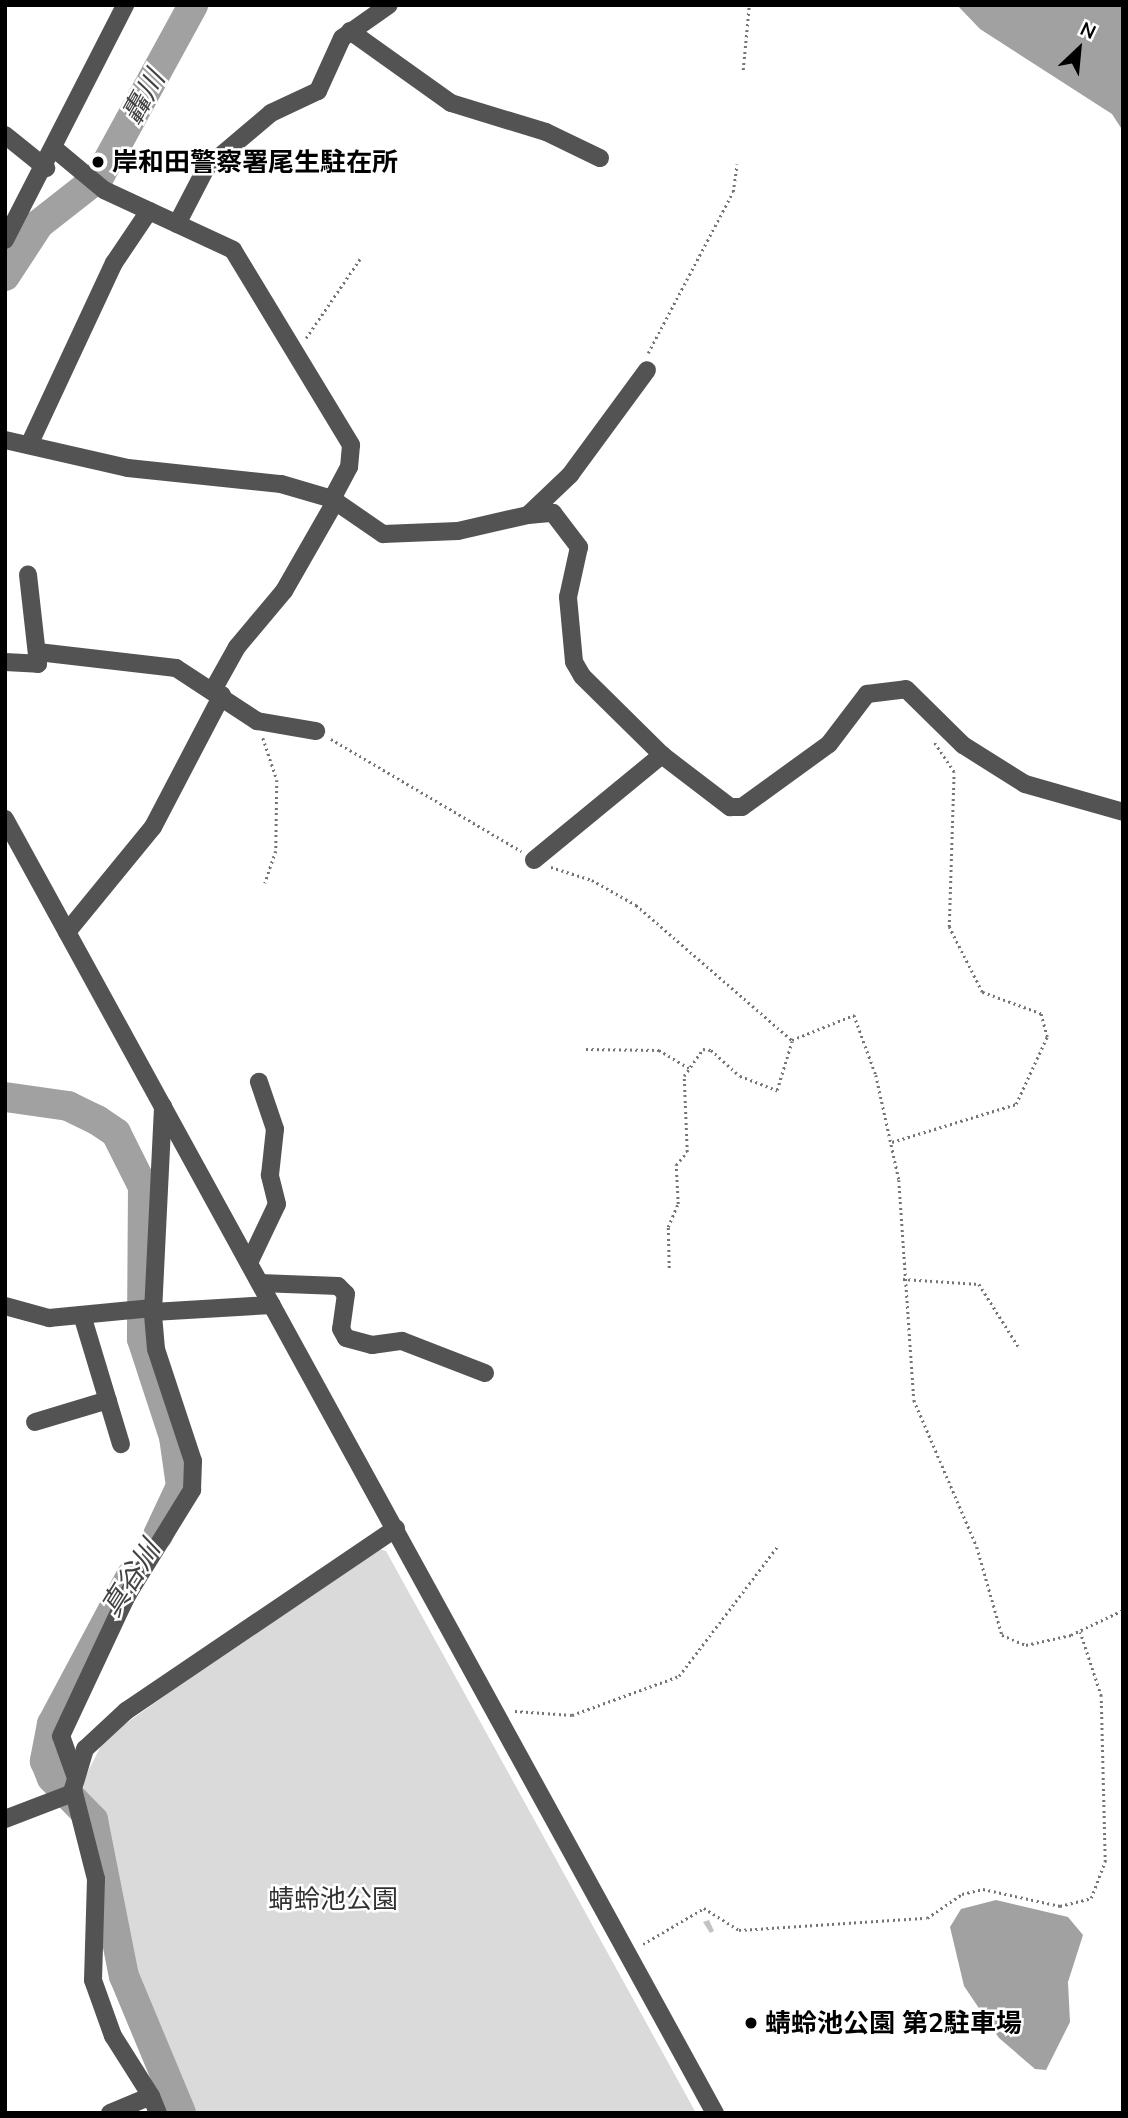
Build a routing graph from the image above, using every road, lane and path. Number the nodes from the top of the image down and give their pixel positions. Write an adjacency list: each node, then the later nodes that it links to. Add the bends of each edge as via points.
1 (125, 5): 7 (street)
2 (389, 5): 4 (street)
3 (750, 5): 5 (path)
4 (350, 31): 8 (street, via 451,103 546,132); 12 (street, via 318,91 271,113 206,168)
5 (743, 70)
6 (5, 135): 10 (street)
7 (56, 150): 10 (street); 11 (street, via 104,190)
8 (600, 158)
9 (737, 164): 16 (path, via 733,192 650,344)
10 (46, 168): 13 (street)
11 (149, 211): 12 (street); 18 (street, via 114,263)
12 (177, 223): 15 (street, via 233,250)
13 (5, 240)
14 (362, 256): 15 (path)
15 (294, 350): 19 (street, via 351,445 349,467)
16 (647, 370): 20 (street, via 570,475)
17 (5, 440): 18 (street)
18 (29, 445): 19 (street, via 128,468 281,484)
19 (333, 501): 20 (street, via 383,534 458,531); 24 (street, via 284,591 237,647)
20 (528, 515): 28 (street, via 554,513 579,548 568,597 574,662 582,676)
21 (28, 575): 22 (street)
22 (38, 652): 23 (street, via 38,664); 24 (street, via 176,668)
23 (5, 662)
24 (218, 692): 25 (street); 33 (street, via 153,827)
25 (257, 721): 26 (street); 32 (path, via 277,780 276,851)
26 (316, 731): 31 (path)
27 (927, 731): 39 (path, via 954,772 949,927 982,992 1041,1014 1048,1037 1016,1104)
28 (662, 755): 29 (street, via 713,797 742,807 829,744 867,694 906,689 931,706 963,745 1024,784); 31 (street)
29 (1123, 812)
30 (5, 819): 33 (street)
31 (534, 860): 34 (path, via 592,880 636,905)
32 (265, 883)
33 (68, 932): 38 (street)
34 (792, 1040): 36 (path, via 777,1090 740,1076 710,1050 703,1049); 39 (path, via 854,1015)
35 (586, 1049): 36 (path, via 659,1050)
36 (689, 1069): 41 (path, via 684,1076 687,1152 676,1165 678,1204 668,1227)
37 (259, 1082): 40 (street, via 275,1129 270,1175 277,1204)
38 (163, 1106): 40 (street); 46 (street)
39 (892, 1142): 42 (path)
40 (250, 1263): 43 (street)
41 (669, 1268)
42 (903, 1279): 48 (path, via 979,1284); 56 (path, via 921,1428 970,1529 1002,1635 1026,1645)
43 (260, 1283): 44 (street); 49 (street, via 338,1286 346,1294 341,1329 346,1338 372,1345 402,1341)
44 (272, 1305): 46 (street); 53 (street)
45 (5, 1306): 47 (street, via 49,1318)
46 (153, 1310): 47 (street); 58 (street, via 156,1349 193,1461 192,1490 126,1597 61,1736)
47 (82, 1315): 50 (street)
48 (1020, 1349)
49 (485, 1373)
50 (107, 1400): 51 (street); 52 (street)
51 (35, 1422)
52 (121, 1444)
53 (397, 1528): 57 (street); 58 (street, via 100,1731)
54 (777, 1547): 57 (path, via 679,1676 572,1715)
55 (1123, 1610): 56 (path)
56 (1079, 1631): 60 (path, via 1101,1696 1105,1862 1091,1899 1060,1906 983,1889 962,1894 927,1918 739,1930 704,1908)
57 (494, 1710): 60 (street)
58 (74, 1784): 59 (street); 61 (street, via 96,1879 93,1980 113,2036)
59 (5, 1819)
60 (628, 1953): 64 (street)
61 (151, 2096): 62 (street); 63 (street)
62 (110, 2113)
63 (158, 2113)
64 (715, 2113)

